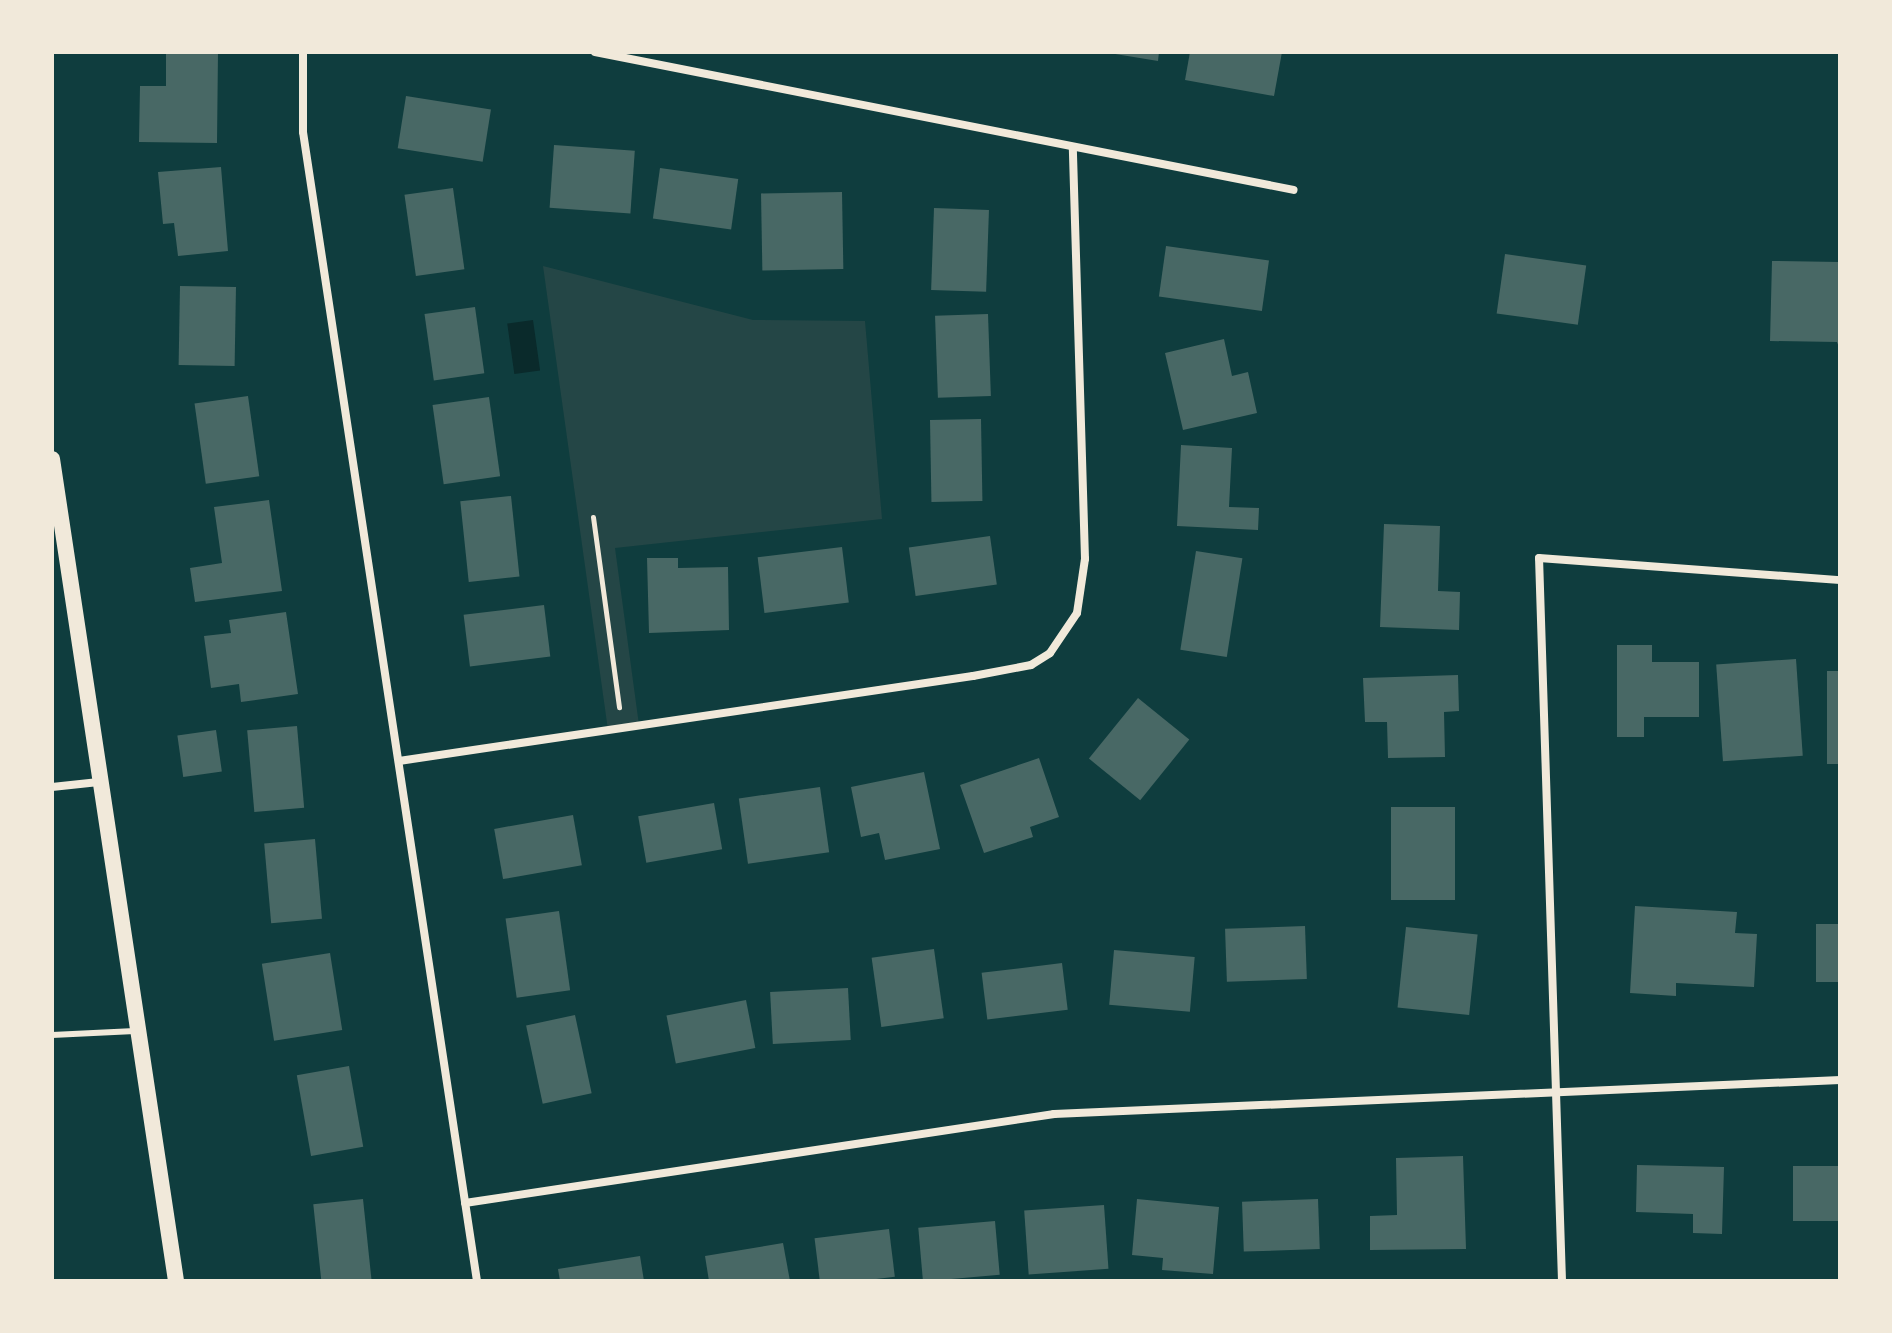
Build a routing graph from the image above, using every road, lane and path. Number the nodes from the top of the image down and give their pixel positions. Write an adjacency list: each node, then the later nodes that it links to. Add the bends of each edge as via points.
1 (303, 52): 9 (street, via 303,132)
2 (595, 52): 3 (street)
3 (1073, 147): 4 (street); 8 (street, via 1085,559 1077,613 1050,653 1031,665 973,676)
4 (1294, 190)
5 (52, 459): 10 (main road)
6 (593, 517): 8 (path)
7 (1840, 580): 15 (street, via 1539,558)
8 (622, 728): 9 (street)
9 (399, 761): 16 (street)
10 (99, 782): 11 (street); 12 (main road)
11 (52, 787)
12 (139, 1031): 13 (lane); 17 (main road)
13 (52, 1035)
14 (1840, 1080): 15 (street)
15 (1555, 1090): 16 (street, via 1054,1114); 19 (street)
16 (465, 1203): 18 (street)
17 (176, 1281)
18 (477, 1281)
19 (1562, 1281)

